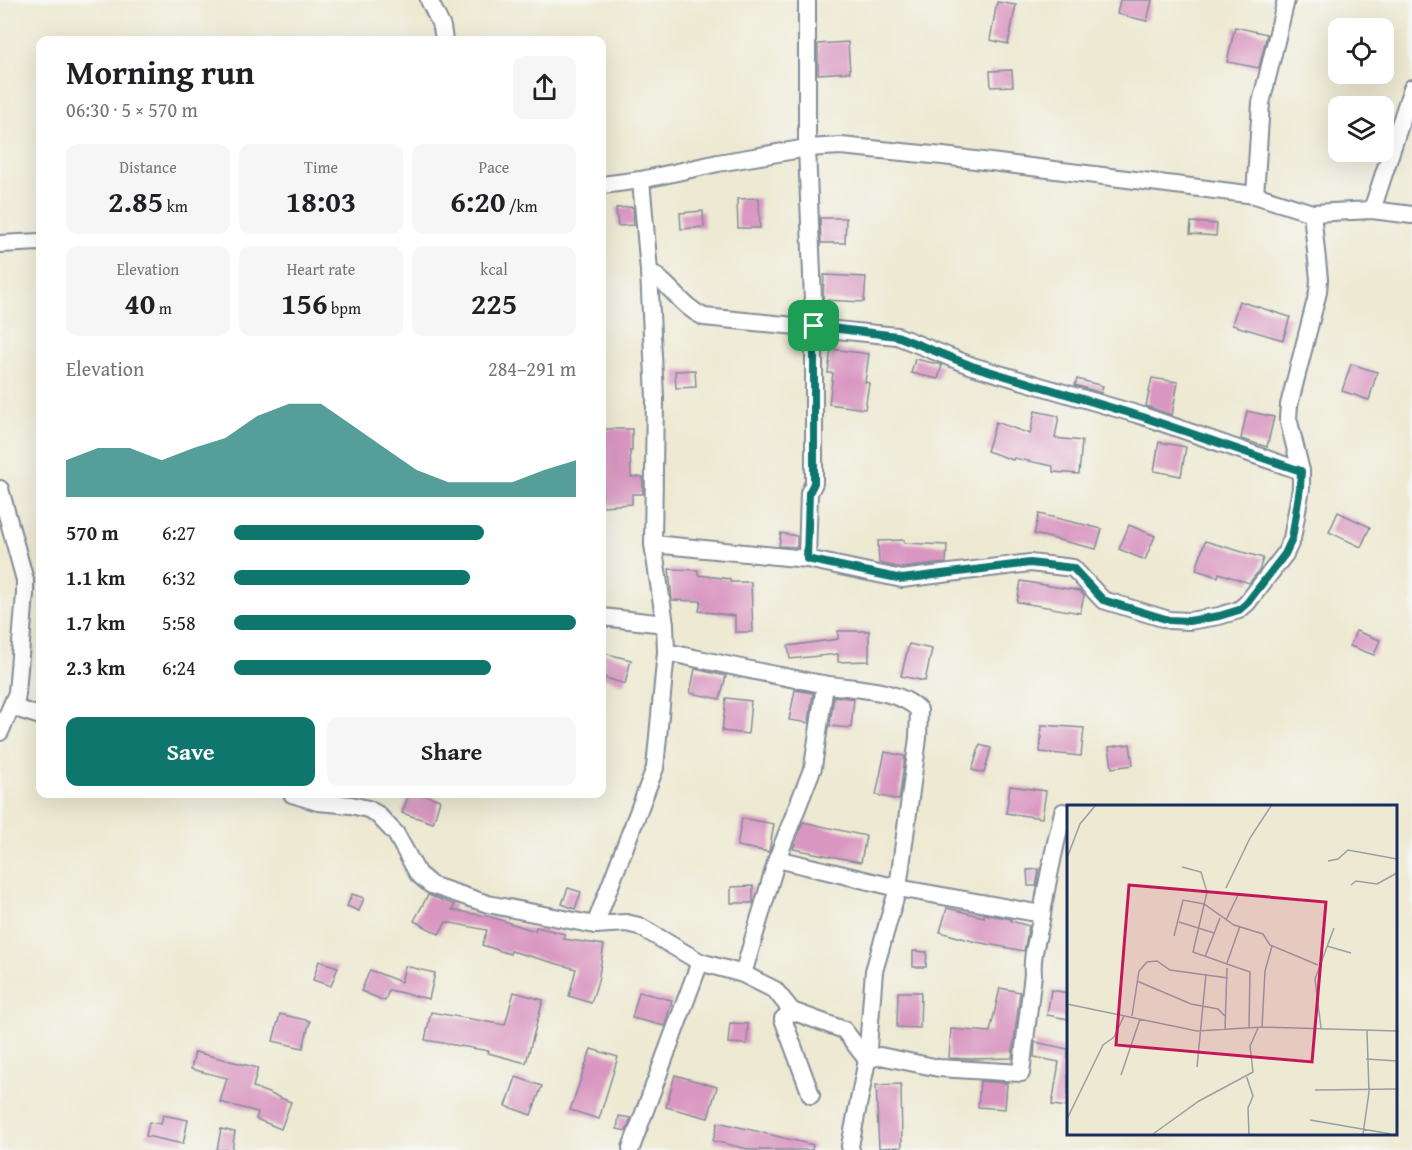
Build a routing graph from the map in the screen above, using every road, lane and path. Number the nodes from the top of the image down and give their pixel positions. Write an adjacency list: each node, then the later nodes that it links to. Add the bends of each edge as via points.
1 (429, 0): 4 (street)
2 (807, 0): 6 (street)
3 (1286, 0): 9 (street, via 1261,103)
4 (443, 36)
5 (1412, 88): 10 (street)
6 (807, 148): 7 (street); 9 (street, via 841,146 943,156); 16 (street)
7 (641, 180): 8 (street); 15 (street)
8 (606, 184)
9 (1255, 195): 11 (street)
10 (1372, 210): 11 (street); 12 (street)
11 (1312, 213): 17 (street, via 1319,286 1288,418)
12 (1412, 214)
13 (36, 242): 14 (street)
14 (0, 244)
15 (649, 271): 16 (street, via 664,281 689,310 704,317); 19 (street, via 655,398)
16 (814, 326): 17 (street, via 897,336 972,366 1143,417); 20 (street, via 814,483 809,493)
17 (1301, 471): 20 (street, via 1292,539 1285,554 1247,603 1219,616 1169,620 1103,600 1073,568 1030,563 902,579)
18 (0, 489): 25 (street, via 25,580)
19 (653, 544): 20 (street); 22 (street)
20 (807, 559)
21 (606, 617): 22 (street)
22 (665, 624): 23 (street)
23 (666, 652): 24 (street); 34 (street, via 655,768)
24 (825, 685): 31 (street, via 813,767); 32 (street, via 863,688 898,698 919,710)
25 (18, 693): 26 (street, via 15,708); 27 (street)
26 (36, 715)
27 (0, 732)
28 (305, 798): 29 (street, via 318,802)
29 (353, 799): 34 (street, via 377,814 396,834 418,874 431,885 488,904)
30 (1063, 812): 33 (street)
31 (777, 859): 32 (street); 36 (street)
32 (898, 888): 33 (street); 38 (street, via 874,971)
33 (1042, 914): 38 (street, via 1032,958 1021,1073 939,1068 880,1056)
34 (595, 925): 35 (street, via 639,926)
35 (700, 962): 36 (street); 40 (street)
36 (743, 974): 37 (street, via 775,990)
37 (792, 1011): 38 (street, via 844,1030); 39 (street, via 783,1019)
38 (867, 1060): 41 (street)
39 (811, 1095)
40 (632, 1149)
41 (851, 1150)

